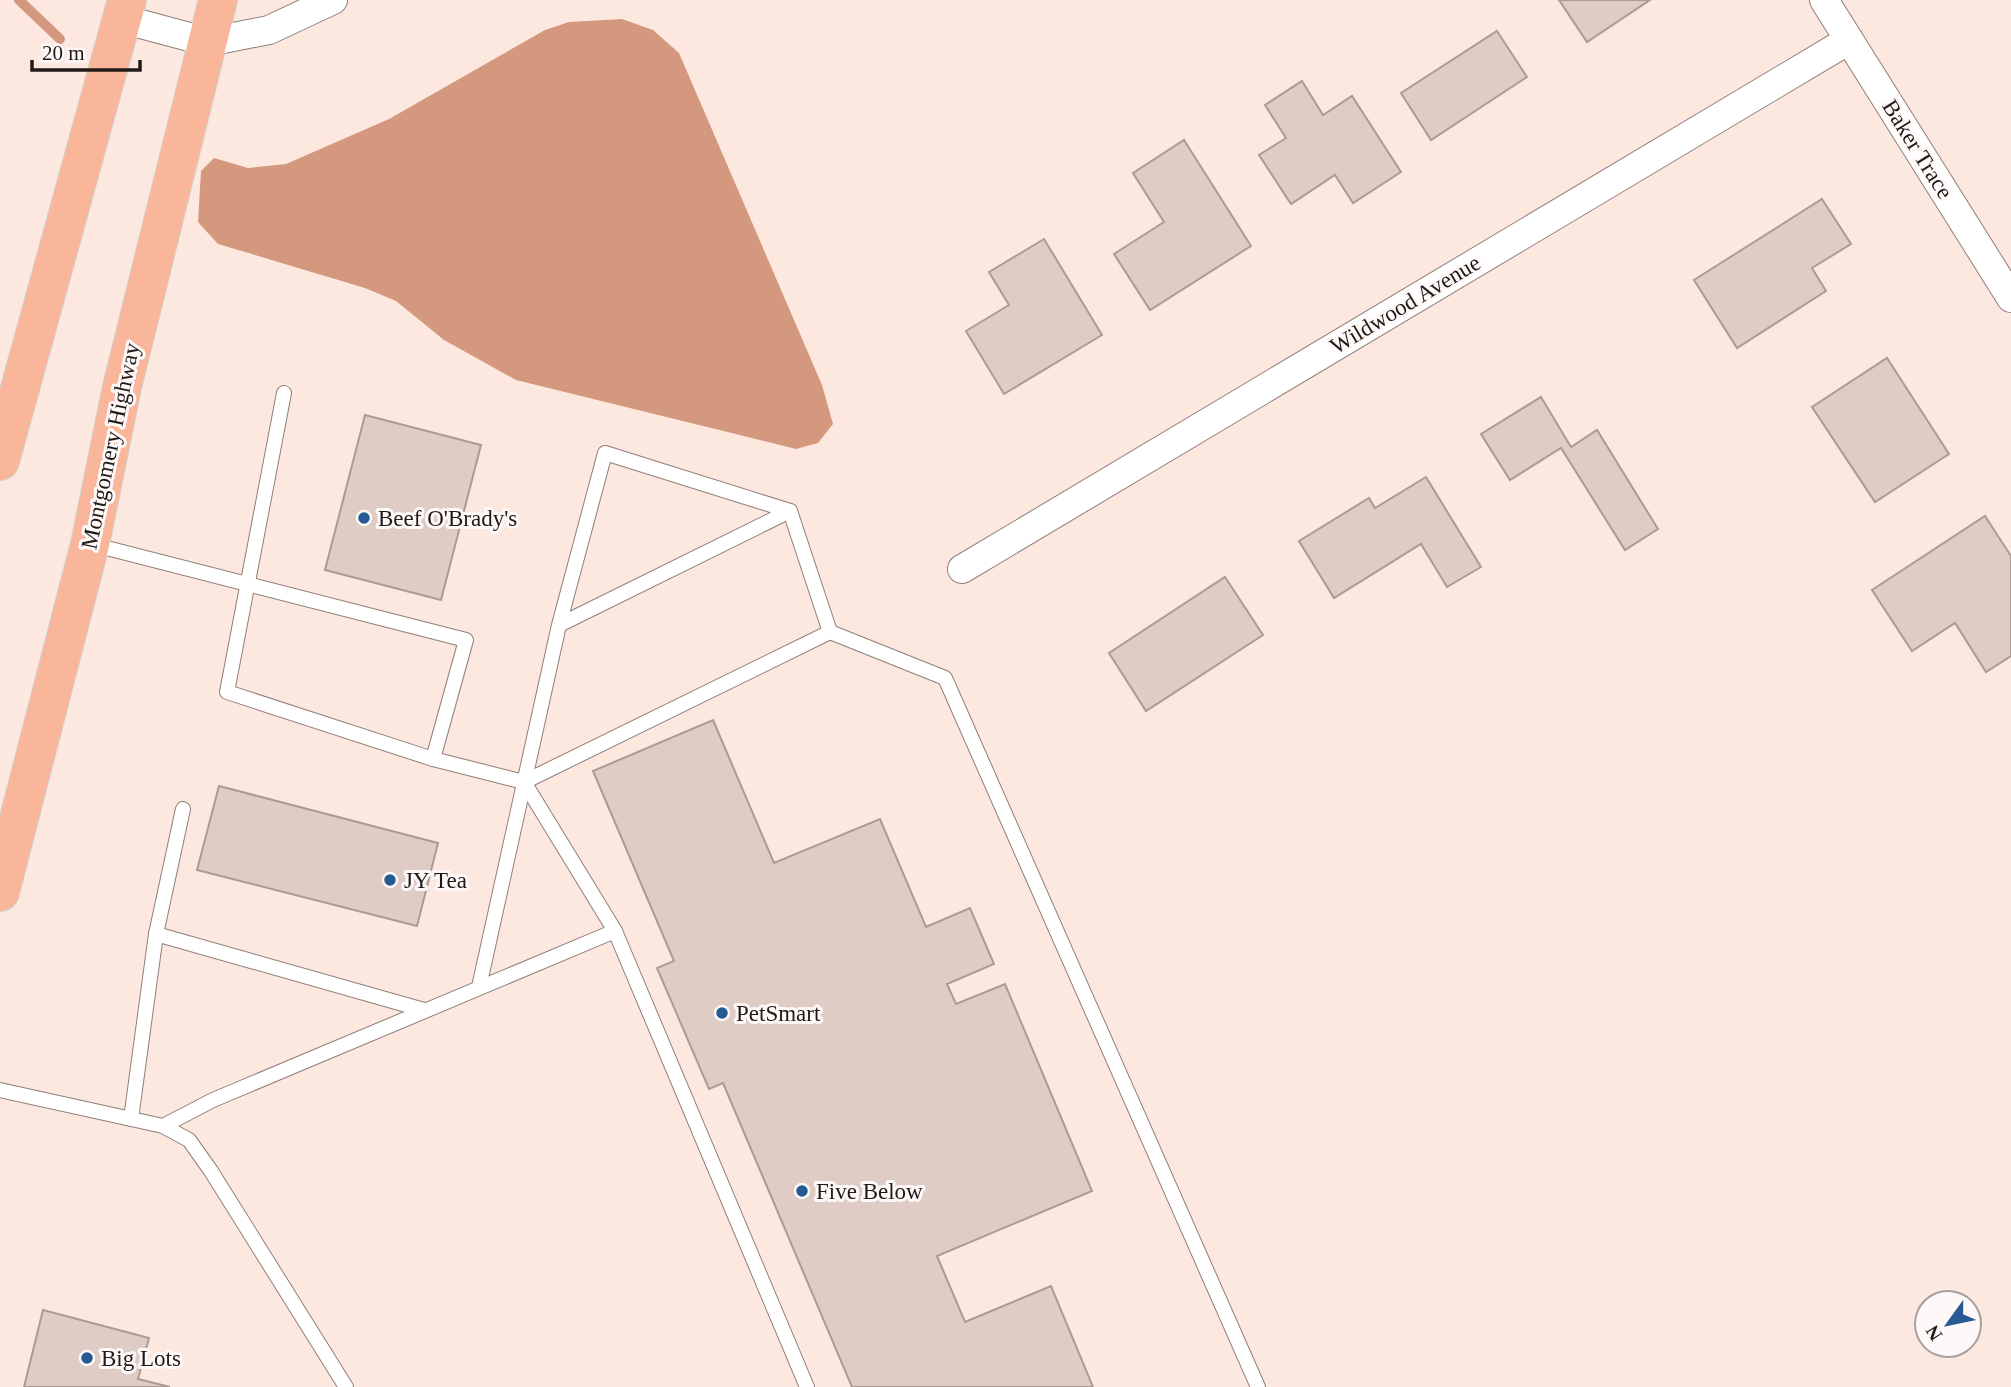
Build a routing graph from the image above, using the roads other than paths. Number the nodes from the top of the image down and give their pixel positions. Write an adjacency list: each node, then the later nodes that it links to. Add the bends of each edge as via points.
1 (218, 0): 6 (main road, Montgomery Highway)
2 (333, 0): 6 (street, via 269,30)
3 (1824, 0): 5 (street, Baker Trace)
4 (125, 10): 6 (street); 9 (main road)
5 (1849, 40): 7 (street, Baker Trace); 12 (street, Wildwood Avenue)
6 (208, 42): 11 (main road, Montgomery Highway, via 121,387)
7 (2011, 298)
8 (284, 393): 13 (lane)
9 (0, 461)
10 (790, 511): 14 (lane); 14 (lane, via 606,453); 15 (lane)
11 (90, 544): 13 (lane); 19 (main road, Montgomery Highway)
12 (962, 569)
13 (248, 584): 16 (lane, via 227,692); 16 (lane, via 466,640)
14 (559, 625): 17 (lane)
15 (830, 632): 17 (lane); 29 (lane, via 945,678)
16 (433, 759): 17 (lane)
17 (524, 782): 20 (lane); 22 (lane)
18 (183, 809): 21 (lane)
19 (0, 892)
20 (615, 931): 22 (lane); 28 (lane)
21 (156, 934): 23 (lane); 25 (lane)
22 (480, 987): 23 (lane)
23 (424, 1010): 26 (lane)
24 (0, 1090): 25 (lane)
25 (131, 1119): 26 (lane)
26 (163, 1126): 27 (lane, via 189,1140 211,1171)
27 (346, 1387)
28 (807, 1387)
29 (1258, 1387)

